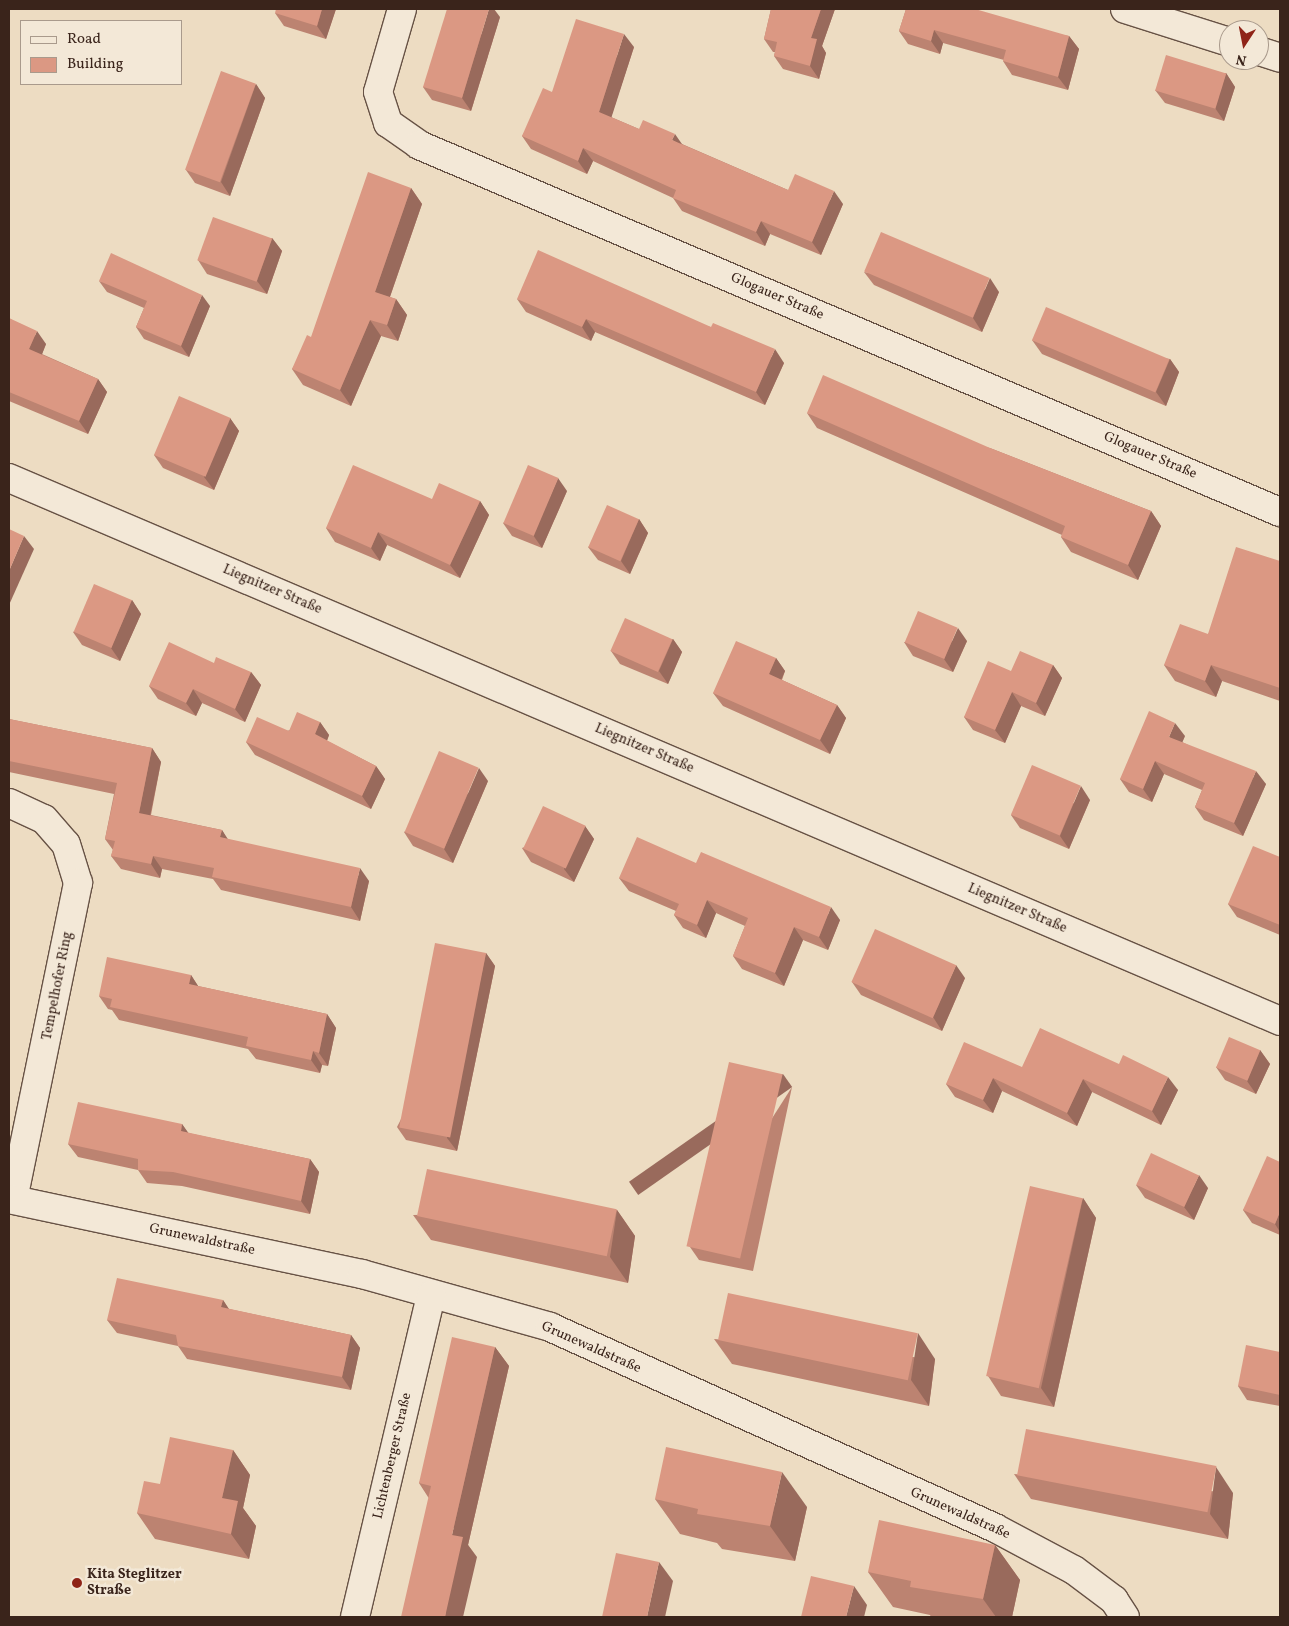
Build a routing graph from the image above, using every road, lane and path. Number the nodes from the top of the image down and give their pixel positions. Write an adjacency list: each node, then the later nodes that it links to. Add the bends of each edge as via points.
1 (402, 9): 5 (street, Glogauer Straße, via 378,92 388,124 419,145)
2 (1125, 9): 3 (street)
3 (1219, 39)
4 (9, 478): 7 (street, Liegnitzer Straße)
5 (1280, 512)
6 (9, 803): 8 (street, Tempelhofer Ring, via 50,825 66,844 78,883)
7 (1280, 1021)
8 (11, 1199): 9 (street, Grunewaldstraße, via 362,1274)
9 (431, 1295): 10 (street, Lichtenberger Straße); 11 (street, Grunewaldstraße, via 550,1327 995,1528 1074,1570 1114,1600)
10 (355, 1617)
11 (1125, 1617)

